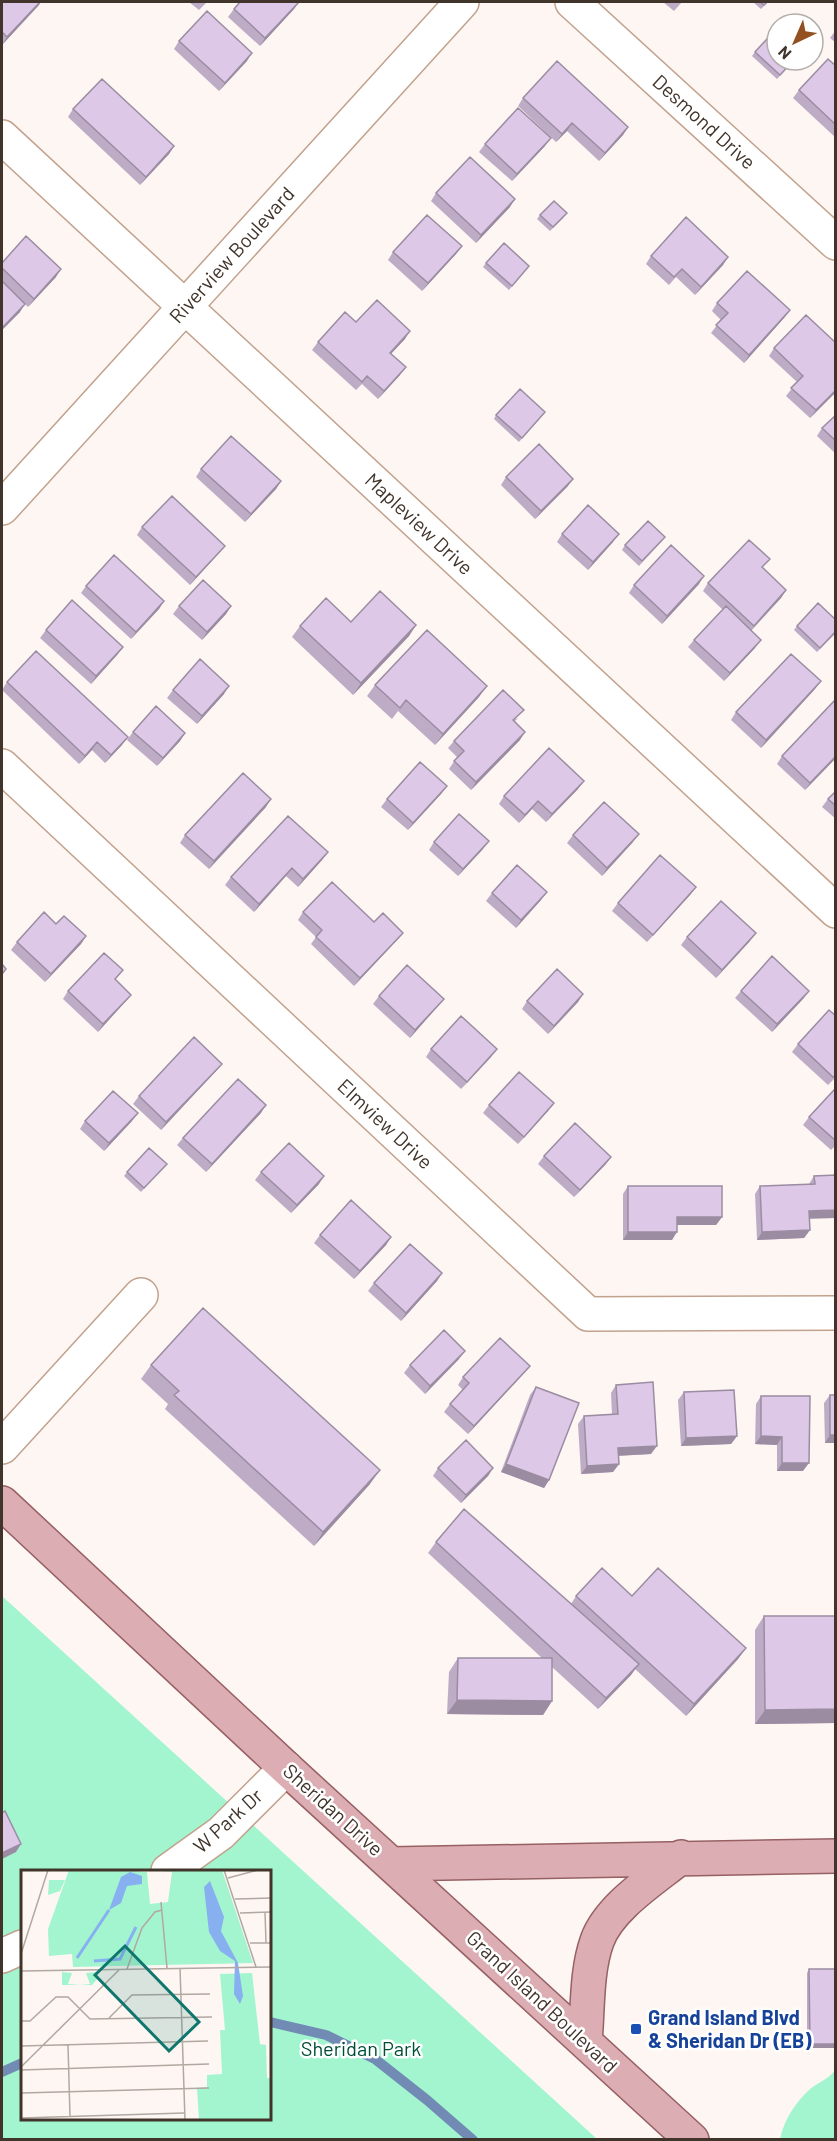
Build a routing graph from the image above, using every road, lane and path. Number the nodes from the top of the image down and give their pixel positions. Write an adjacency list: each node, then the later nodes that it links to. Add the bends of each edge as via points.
1 (462, 2): 5 (street, Riverview Boulevard)
2 (572, 2): 4 (street, Desmond Drive)
3 (2, 136): 5 (street, Mapleview Drive)
4 (836, 243)
5 (185, 306): 6 (street, Riverview Boulevard); 8 (street, Mapleview Drive)
6 (2, 508)
7 (2, 766): 10 (street, Elmview Drive, via 588,1314)
8 (836, 911)
9 (141, 1295): 11 (street)
10 (836, 1313)
11 (2, 1447)
12 (2, 1503): 13 (main road, Sheridan Drive)
13 (286, 1768): 16 (main road, Sheridan Drive); 17 (street, W Park Dr, via 221,1833)
14 (836, 1856): 15 (main road, Sheridan Drive)
15 (681, 1857): 16 (main road, Sheridan Drive); 20 (main road, via 629,1899 597,1941)
16 (392, 1864): 20 (main road, Grand Island Boulevard)
17 (169, 1870)
18 (21, 1947): 19 (street)
19 (2, 1956)
20 (585, 2042): 21 (main road, Grand Island Boulevard)
21 (692, 2139)

